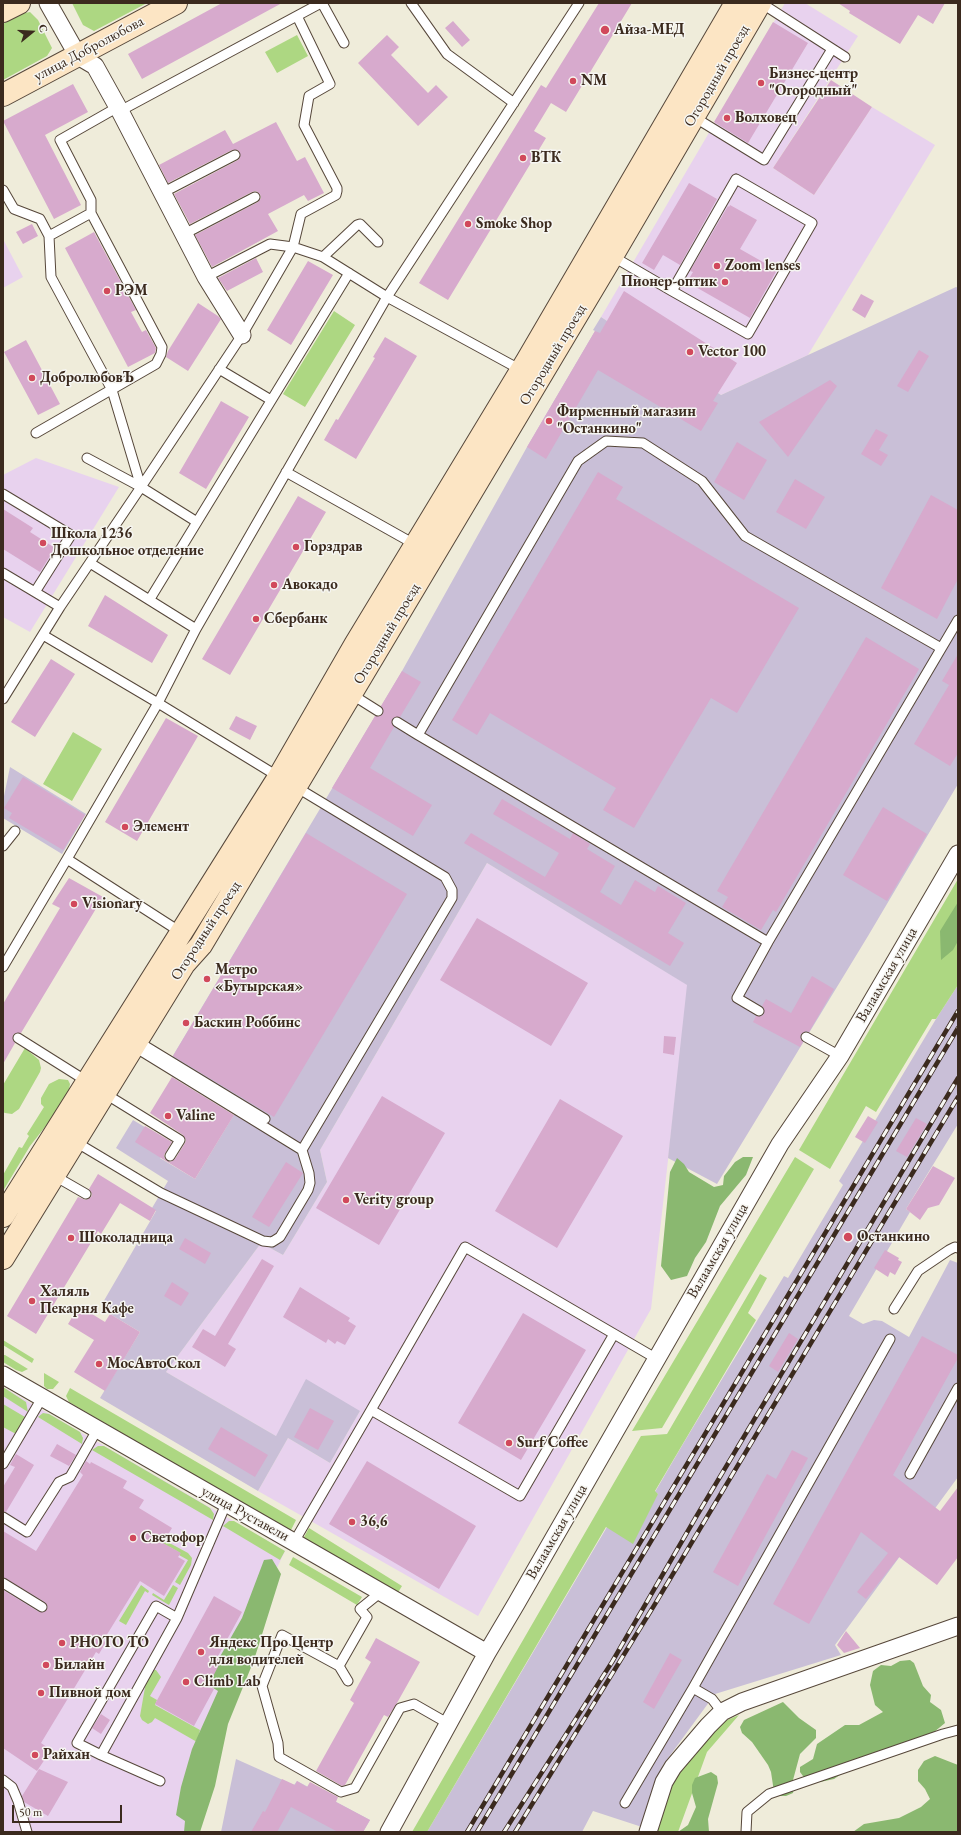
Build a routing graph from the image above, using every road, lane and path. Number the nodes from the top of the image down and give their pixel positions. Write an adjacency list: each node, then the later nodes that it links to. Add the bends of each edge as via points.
1 (19, 3): 9 (main road)
2 (48, 3): 13 (street)
3 (176, 3): 13 (main road, улица Добролюбова)
4 (322, 3): 10 (lane); 11 (lane)
5 (411, 3): 16 (lane, via 447,54)
6 (579, 3): 16 (lane)
7 (736, 3): 36 (main road, Огородный проезд)
8 (760, 3): 12 (lane); 18 (main road, Огородный проезд)
9 (3, 12)
10 (297, 16): 17 (lane); 27 (lane, via 330,84 309,96 304,125 337,191 336,195 300,214)
11 (344, 43)
12 (832, 49): 14 (lane); 18 (lane, via 764,160)
13 (78, 56): 15 (main road, улица Добролюбова); 17 (street, via 95,66)
14 (845, 57)
15 (3, 95)
16 (514, 103): 33 (lane)
17 (119, 109): 21 (street); 23 (lane, via 60,140 91,200)
18 (694, 117): 28 (main road, Огородный проезд)
19 (235, 155): 21 (lane)
20 (3, 190): 25 (lane, via 14,209 40,220)
21 (162, 193): 24 (street)
22 (255, 197): 24 (lane)
23 (91, 213): 25 (lane); 37 (lane, via 162,347 156,364)
24 (184, 234): 31 (street)
25 (49, 236): 37 (lane, via 51,277)
26 (378, 242): 29 (lane, via 360,224)
27 (293, 247): 29 (lane); 31 (lane, via 270,244); 34 (lane)
28 (612, 256): 32 (lane); 55 (main road, Огородный проезд)
29 (323, 257): 30 (lane)
30 (349, 273): 33 (lane); 38 (lane)
31 (206, 277): 34 (street)
32 (672, 291): 32 (lane, via 736,179 812,223 748,334)
33 (387, 297): 36 (lane); 41 (lane)
34 (242, 335): 35 (lane)
35 (219, 369): 38 (lane); 42 (lane)
36 (521, 370): 45 (main road, Огородный проезд)
37 (112, 390): 39 (lane); 42 (lane)
38 (271, 400): 44 (lane)
39 (36, 433)
40 (88, 458): 42 (lane)
41 (286, 472): 45 (lane); 52 (lane)
42 (141, 487): 44 (lane); 46 (lane)
43 (3, 494): 48 (lane, via 71,535)
44 (197, 522): 49 (lane)
45 (416, 545): 61 (main road, Огородный проезд, via 355,645)
46 (90, 563): 49 (lane); 50 (lane)
47 (3, 573): 48 (lane)
48 (35, 592): 50 (lane)
49 (150, 600): 52 (lane)
50 (60, 607): 53 (lane)
51 (958, 620): 54 (lane)
52 (196, 629): 57 (lane)
53 (43, 636): 56 (lane); 57 (lane)
54 (941, 648): 60 (lane, via 745,536 702,481 644,443 606,441 578,461); 67 (lane)
55 (351, 694): 58 (lane); 61 (main road, Огородный проезд)
56 (3, 699)
57 (158, 703): 61 (lane); 65 (lane)
58 (378, 710)
59 (397, 722): 60 (lane)
60 (418, 735): 67 (lane)
61 (287, 782): 66 (main road, Огородный проезд); 72 (main road, Огородный проезд, via 201,945 184,964); 77 (lane, via 445,877 452,890 452,898)
62 (15, 831): 63 (lane)
63 (3, 846)
64 (958, 854): 73 (street, Валаамская улица)
65 (67, 859): 66 (lane); 68 (lane)
66 (182, 933): 74 (main road, Огородный проезд)
67 (768, 942): 69 (lane, via 737,998)
68 (3, 967)
69 (759, 1011)
70 (806, 1037): 73 (lane)
71 (18, 1038): 74 (lane)
72 (135, 1043): 74 (main road, Огородный проезд); 75 (lane); 77 (lane)
73 (840, 1056): 87 (street, Валаамская улица, via 780,1144)
74 (96, 1088): 76 (main road, Огородный проезд); 78 (lane, via 180,1140); 81 (main road, Огородный проезд)
75 (265, 1120)
76 (74, 1141): 77 (lane, via 161,1193 263,1242 280,1237 308,1190 309,1172); 79 (main road, Огородный проезд)
77 (302, 1150)
78 (170, 1156)
79 (53, 1175): 80 (lane); 83 (main road, Огородный проезд)
80 (86, 1194)
81 (3, 1216)
82 (958, 1248): 84 (lane, via 955,1247 918,1271)
83 (3, 1258)
84 (894, 1309)
85 (614, 1334): 87 (lane); 91 (lane, via 520,1496); 91 (lane, via 466,1247)
86 (890, 1339): 106 (lane)
87 (657, 1359): 103 (street, Валаамская улица)
88 (3, 1375): 90 (street, улица Руставели)
89 (958, 1388): 94 (lane)
90 (42, 1398): 92 (street, улица Руставели); 93 (lane)
91 (371, 1410): 97 (lane)
92 (97, 1430): 95 (street, улица Руставели); 96 (lane, via 70,1477 59,1482 27,1532)
93 (3, 1464)
94 (910, 1474)
95 (226, 1504): 97 (street, улица Руставели); 101 (lane)
96 (3, 1517)
97 (294, 1542): 99 (street, улица Руставели)
98 (3, 1583): 100 (lane)
99 (381, 1592): 103 (street, улица Руставели); 104 (lane, via 360,1609 367,1617)
100 (42, 1607)
101 (177, 1618): 110 (lane); 110 (lane, via 156,1606 77,1743)
102 (958, 1626): 107 (street, via 742,1702)
103 (486, 1653): 108 (street, Валаамская улица)
104 (339, 1666): 105 (lane); 108 (lane, via 282,1635 262,1686 278,1742 279,1757 341,1792 355,1788 400,1708 414,1704)
105 (348, 1681)
106 (693, 1688): 107 (lane, via 712,1699); 113 (lane)
107 (722, 1712): 116 (street, via 673,1767 664,1782)
108 (449, 1724): 115 (street, Валаамская улица)
109 (958, 1730): 117 (lane, via 769,1794 747,1812)
110 (100, 1754): 112 (lane)
111 (3, 1780): 114 (lane, via 12,1787)
112 (160, 1781)
113 (625, 1803)
114 (27, 1832)
115 (389, 1832)
116 (648, 1832)
117 (746, 1832)

